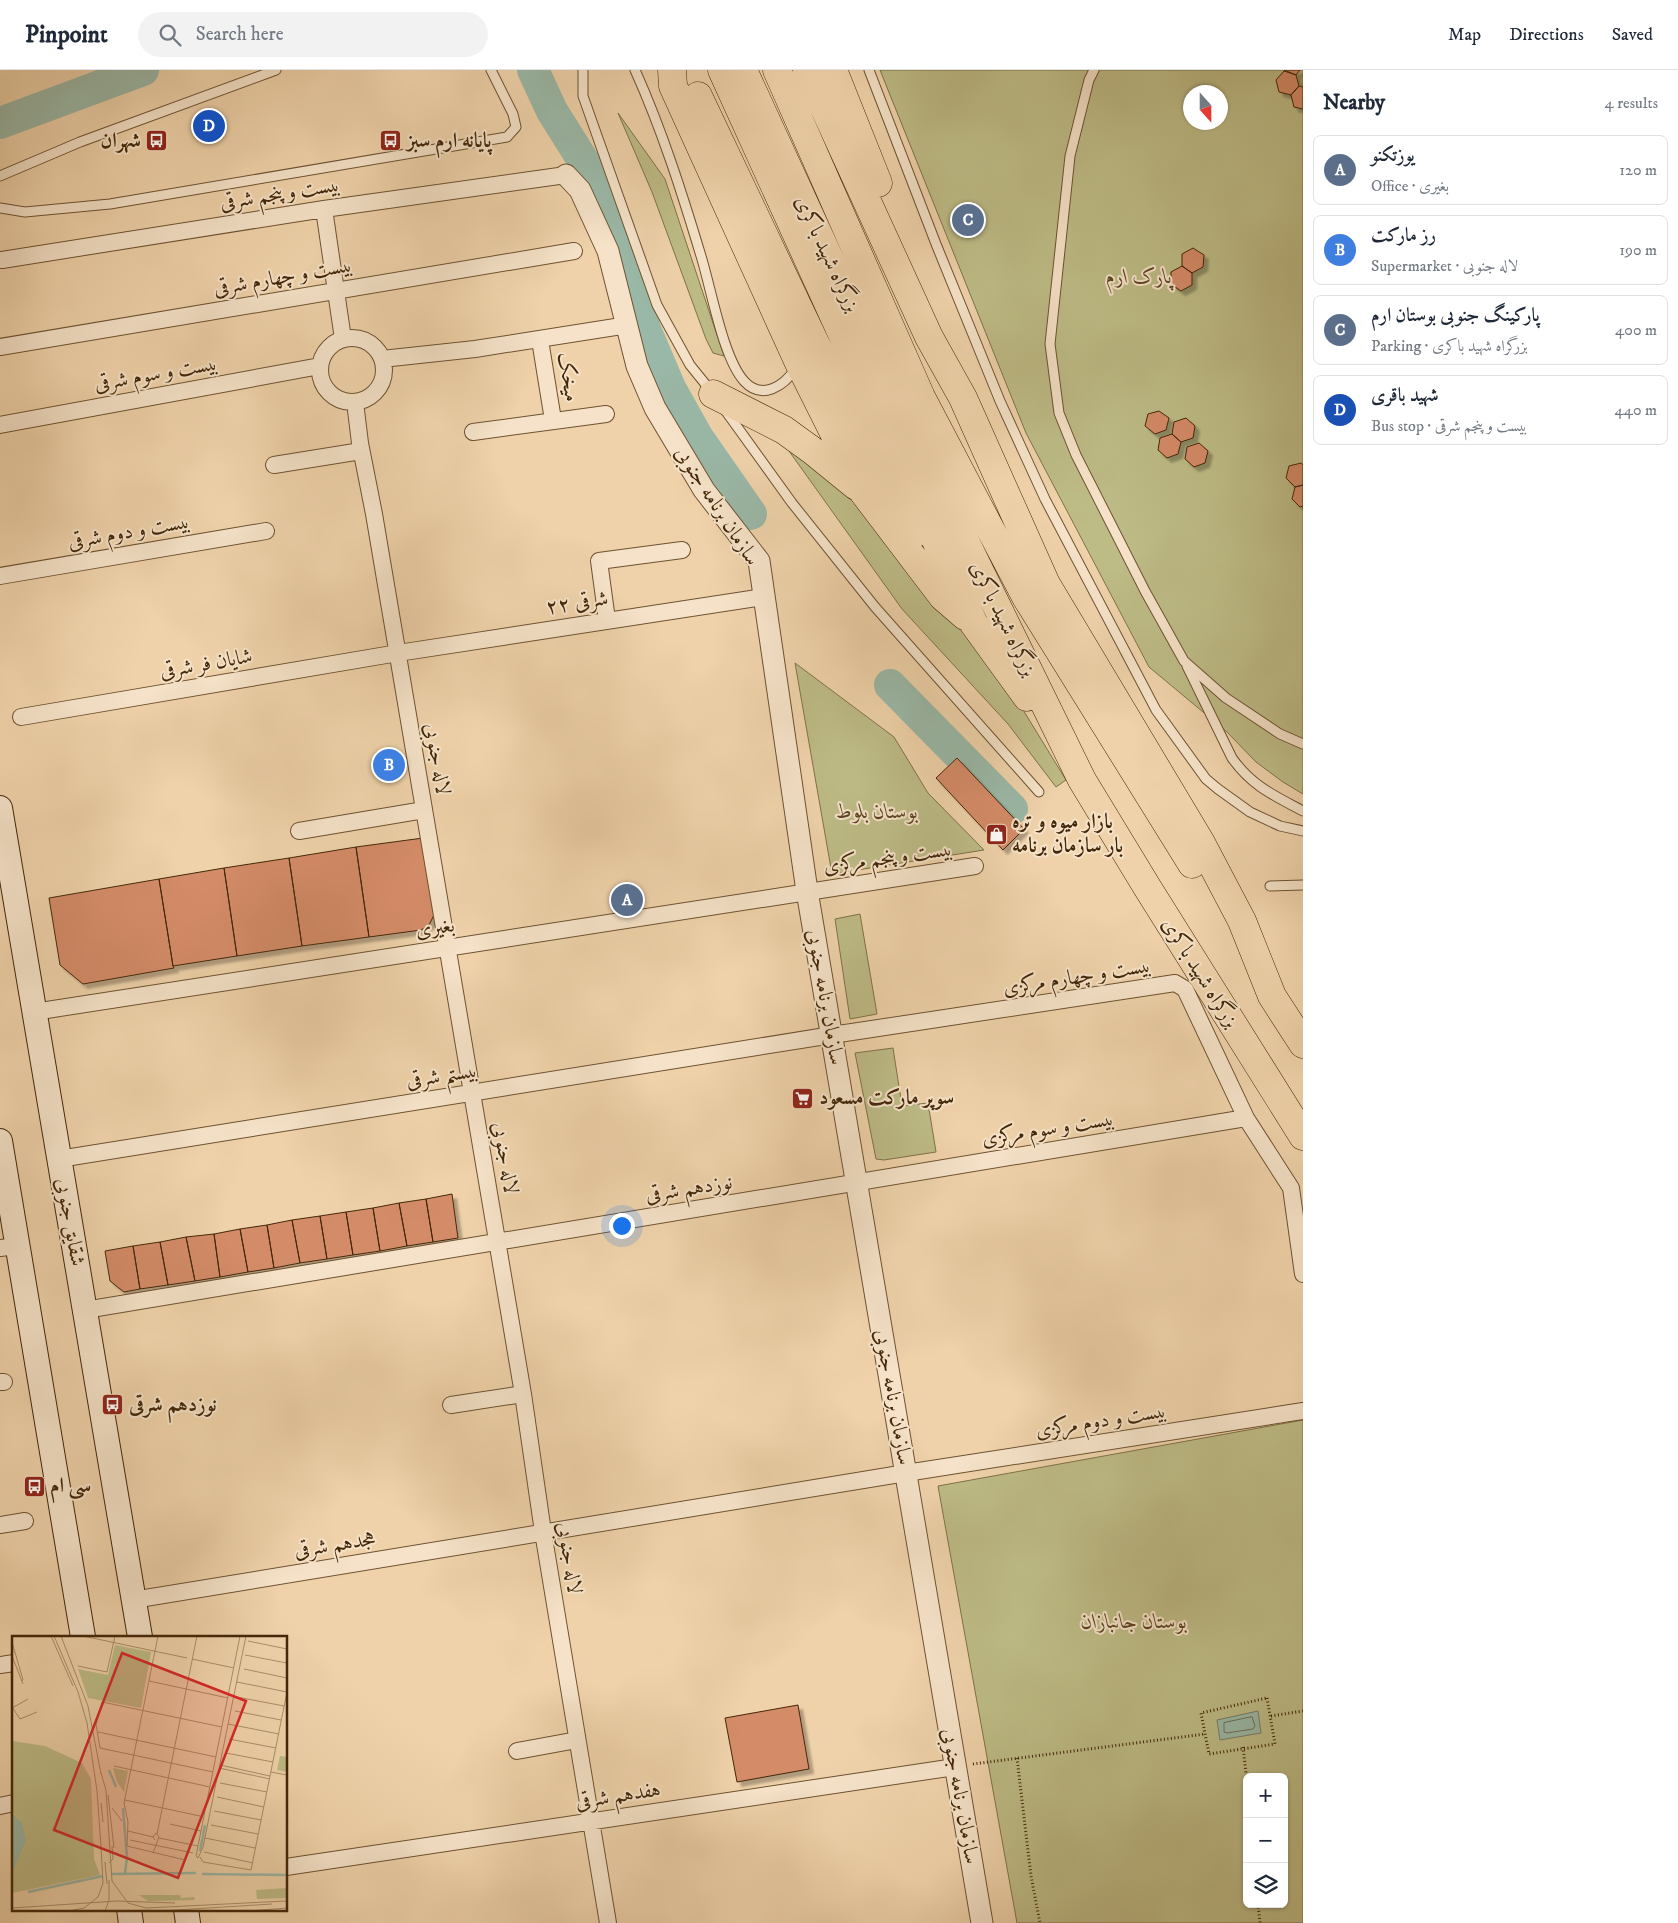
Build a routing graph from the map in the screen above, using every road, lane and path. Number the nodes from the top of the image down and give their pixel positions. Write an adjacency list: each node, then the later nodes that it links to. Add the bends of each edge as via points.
1 (276, 70): 13 (lane, via 80,142)
2 (491, 70): 14 (lane, via 513,114 516,127 507,136 110,204 25,212)
3 (584, 70): 26 (lane, via 583,96 657,305 690,365)
4 (635, 70): 24 (lane, via 677,180 729,353 743,381 754,390 771,391 786,381)
5 (672, 70): 24 (highway, via 673,86)
6 (680, 70): 40 (highway, via 695,90 816,345 902,512 923,539)
7 (869, 70): 51 (lane, via 1000,401 1045,500 1156,710 1206,779 1218,789 1250,812 1280,826)
8 (1094, 70): 42 (lane, via 1070,156 1060,238 1050,344 1059,413 1076,455)
9 (817, 74): 57 (highway, via 874,175 949,350 963,398 1046,584 1201,843 1242,921)
10 (735, 77): 40 (highway); 45 (highway, بزرگراه شهید باکری)
11 (782, 81): 57 (highway, via 921,397 1026,597)
12 (566, 175): 15 (street, بیست و پنجم شرقی); 19 (street, سازمان برنامه جنوبی, via 580,190 608,251)
13 (0, 176)
14 (0, 208)
15 (324, 209): 17 (street, بیست و پنجم شرقی); 18 (street)
16 (574, 251): 18 (street, بیست و چهارم شرقی)
17 (2, 260)
18 (336, 290): 20 (street); 22 (street, بیست و چهارم شرقی)
19 (628, 325): 21 (street); 38 (street, سازمان برنامه جنوبی, via 637,366 655,408 704,490 759,561)
20 (343, 339): 23 (street, via 353,338 371,344); 25 (street, via 327,349)
21 (540, 340): 23 (street); 29 (street, میخک)
22 (0, 347)
23 (382, 359): 27 (street, via 384,369 379,387)
24 (799, 364): 34 (highway)
25 (320, 366): 27 (street, via 323,385 329,392 336,398); 30 (street, بیست و سوم شرقی)
26 (713, 394): 34 (highway, via 784,430); 46 (lane, via 792,503 875,606)
27 (355, 402): 32 (street, لاله جنوبی)
28 (606, 414): 29 (street, میخک)
29 (553, 420): 31 (street, میخک)
30 (0, 425)
31 (473, 432)
32 (362, 450): 33 (street); 41 (street, لاله جنوبی)
33 (274, 465)
34 (864, 492): 40 (highway, via 942,597)
35 (266, 531): 37 (street, بیست و دوم شرقی)
36 (682, 550): 39 (street, via 599,560)
37 (0, 576)
38 (764, 597): 39 (street, ۲۲ شرقی); 55 (street, سازمان برنامه جنوبی)
39 (607, 620): 41 (street, ۲۲ شرقی)
40 (974, 624): 45 (highway)
41 (398, 653): 43 (street, شایان فر شرقی); 48 (street, لاله جنوبی)
42 (1184, 661): 44 (lane, via 1234,703 1280,734); 49 (lane, via 1240,769 1251,781)
43 (21, 717)
44 (1303, 744)
45 (1073, 762): 63 (highway, بزرگراه شهید باکری, via 1147,888)
46 (1039, 792)
47 (0, 808): 58 (main road, شقایق جنوبی)
48 (424, 810): 50 (street); 56 (street, لاله جنوبی)
49 (1303, 810)
50 (299, 831)
51 (1303, 831)
52 (976, 866): 55 (street, بیست و پنجم مرکزی)
53 (1303, 885): 54 (lane)
54 (1270, 886)
55 (807, 891): 56 (street, بغیری); 59 (street, سازمان برنامه جنوبی)
56 (448, 947): 58 (street, بغیری); 61 (street, لاله جنوبی)
57 (1272, 996): 60 (highway)
58 (34, 1012): 65 (main road, شقایق جنوبی)
59 (832, 1035): 61 (street, بیستم شرقی); 62 (street, بیست و چهارم مرکزی, via 1175,983 1185,989); 66 (street, سازمان برنامه جنوبی)
60 (1303, 1044)
61 (472, 1092): 65 (street, بیستم شرقی); 68 (street, لاله جنوبی)
62 (1246, 1118): 66 (street, بیست و سوم مرکزی); 70 (street, بیست و چهارم مرکزی, via 1291,1188)
63 (1303, 1136)
64 (0, 1141): 67 (main road)
65 (59, 1159): 71 (main road, شقایق جنوبی)
66 (856, 1182): 68 (street, نوزدهم شرقی); 75 (street, سازمان برنامه جنوبی)
67 (6, 1220): 69 (main road)
68 (498, 1242): 71 (street, نوزدهم شرقی); 72 (street, لاله جنوبی)
69 (8, 1247): 80 (main road)
70 (1303, 1274)
71 (85, 1310): 79 (main road, شقایق جنوبی)
72 (523, 1394): 73 (street); 78 (street, لاله جنوبی)
73 (451, 1405)
74 (1303, 1410): 75 (street, بیست و دوم مرکزی)
75 (906, 1473): 78 (street, بیست و دوم مرکزی); 89 (street, سازمان برنامه جنوبی)
76 (25, 1521): 77 (street)
77 (0, 1525)
78 (543, 1532): 79 (street, هجدهم شرقی); 85 (street, لاله جنوبی)
79 (134, 1600): 81 (main road, شقایق جنوبی)
80 (83, 1636)
81 (140, 1636)
82 (1303, 1712): 83 (path)
83 (1271, 1716): 84 (path, via 1268,1698 1201,1713); 86 (path, via 1275,1744)
84 (1205, 1734): 86 (path, via 1209,1754); 88 (path)
85 (577, 1740): 87 (street); 91 (street, لاله جنوبی)
86 (1244, 1747): 90 (path)
87 (517, 1750)
88 (1017, 1758): 89 (path); 100 (path)
89 (955, 1767): 91 (street, هفدهم شرقی); 99 (street, سازمان برنامه جنوبی)
90 (1246, 1773)
91 (591, 1821): 92 (street, هفدهم شرقی); 98 (street, لاله جنوبی)
92 (288, 1867)
93 (1258, 1908): 101 (path)
94 (129, 1910): 96 (main road)
95 (186, 1910): 97 (main road)
96 (131, 1923)
97 (188, 1923)
98 (608, 1923)
99 (982, 1923)
100 (1040, 1923)
101 (1260, 1923)

